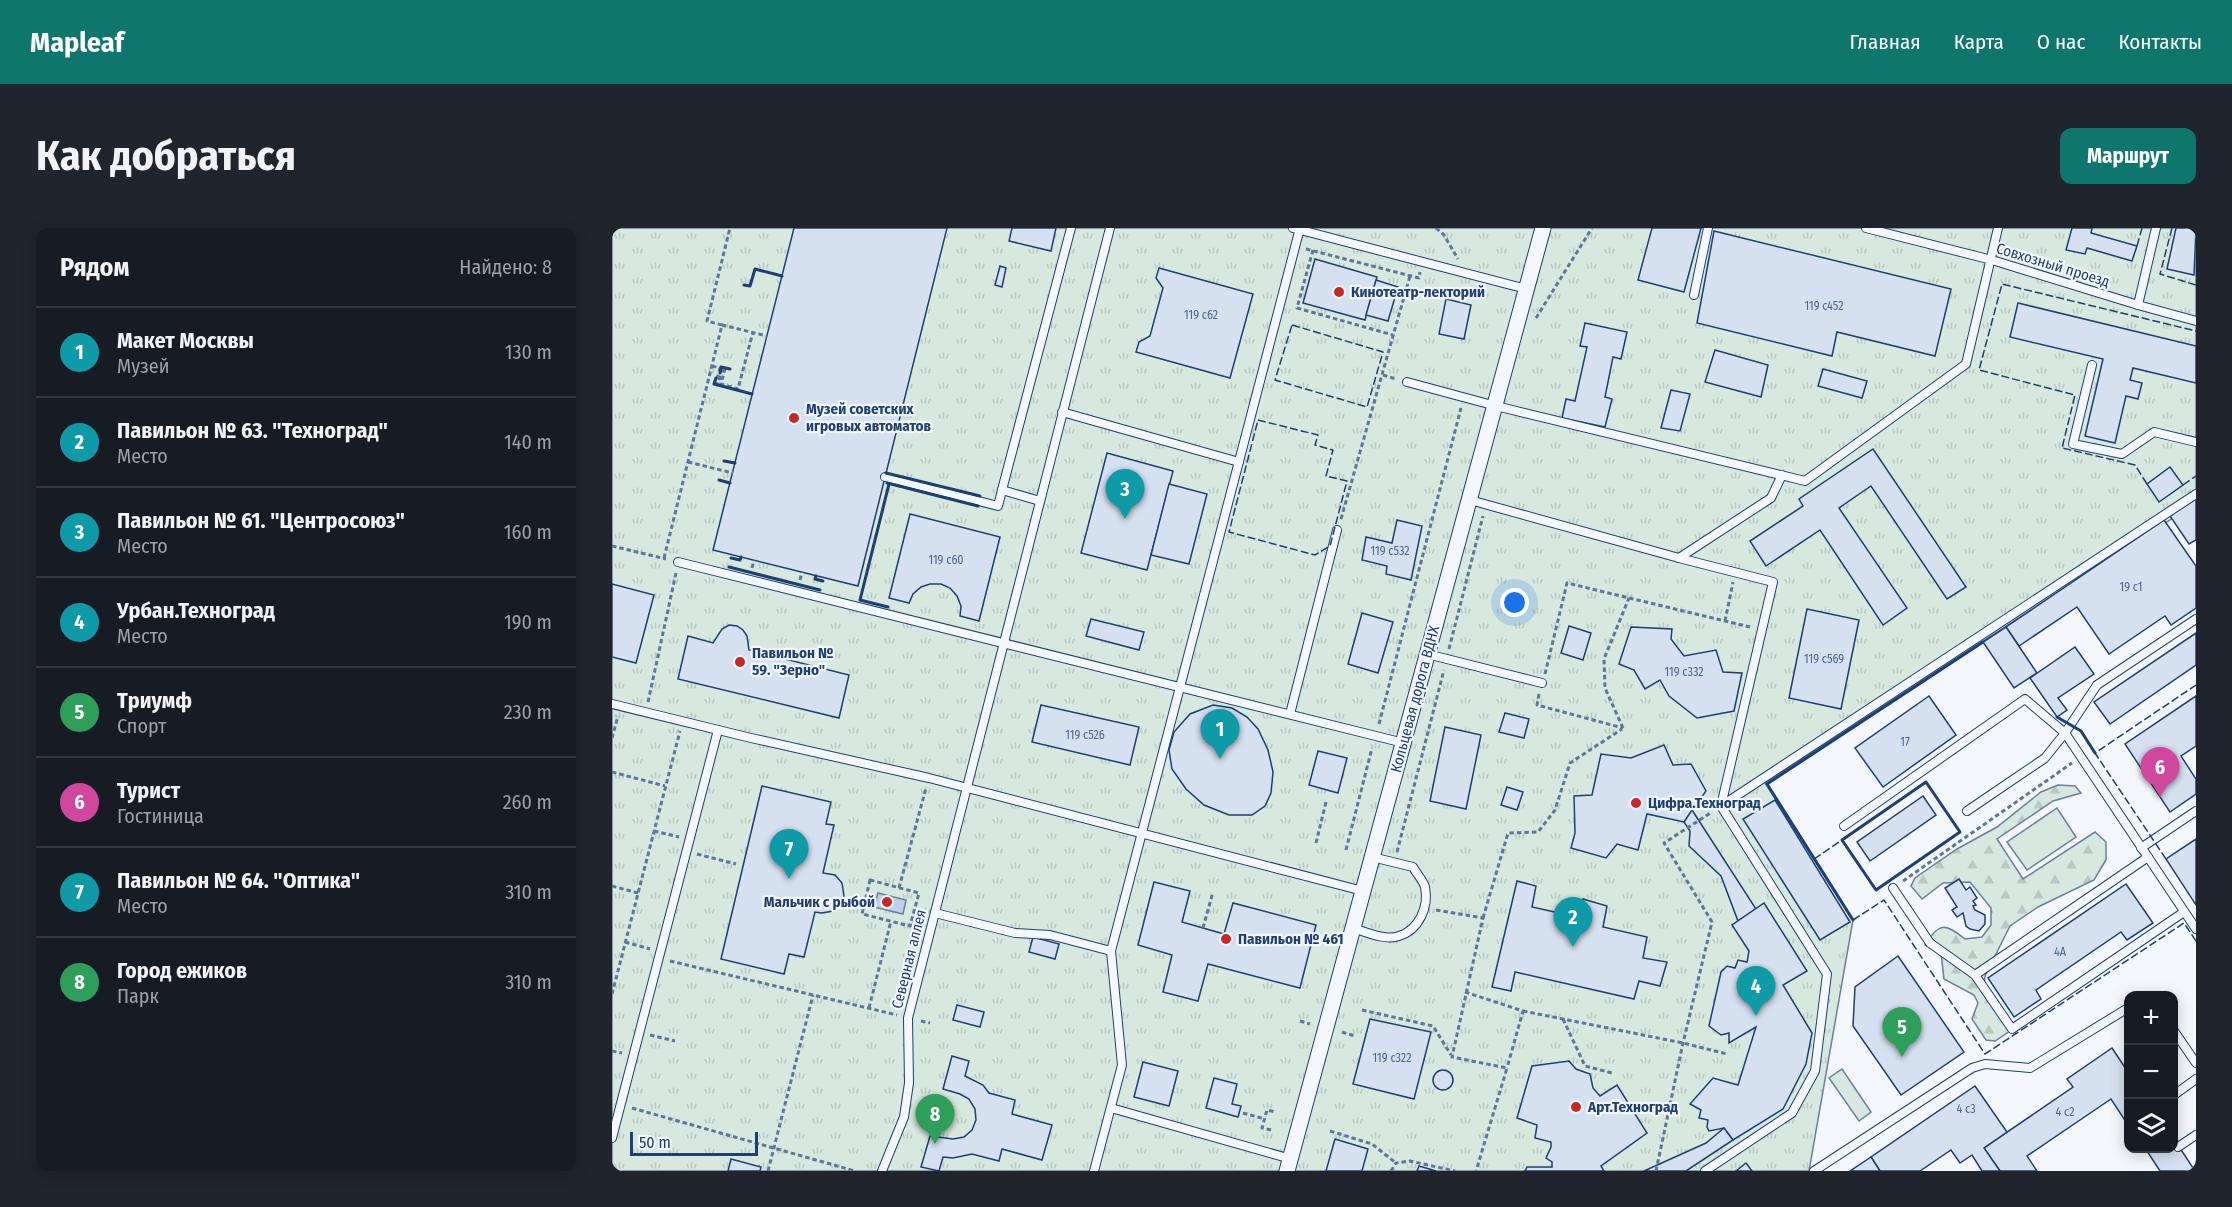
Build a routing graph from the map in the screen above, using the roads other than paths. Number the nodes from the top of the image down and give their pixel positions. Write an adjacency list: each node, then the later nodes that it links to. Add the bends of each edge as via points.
1 (1071, 228): 22 (lane)
2 (1110, 228): 17 (lane, Северная аллея)
3 (1543, 228): 10 (street, Кольцевая дорога ВДНХ)
4 (1708, 228): 11 (lane)
5 (1866, 228): 9 (lane, Совхозный проезд)
6 (1998, 228): 9 (lane)
7 (2156, 228): 12 (lane)
8 (1297, 229): 10 (lane); 19 (lane)
9 (1992, 260): 12 (lane, Совхозный проезд); 20 (lane, via 1966,364 1805,481)
10 (1526, 289): 16 (street, Кольцевая дорога ВДНХ)
11 (1694, 295)
12 (2138, 305): 13 (lane, Совхозный проезд)
13 (2196, 321)
14 (2092, 365): 18 (lane, via 2073,444 2122,454 2154,432)
15 (1407, 382): 16 (lane)
16 (1496, 406): 20 (lane); 24 (street, Кольцевая дорога ВДНХ)
17 (1062, 412): 19 (lane); 25 (lane, Северная аллея)
18 (2196, 442)
19 (1239, 462): 33 (lane)
20 (1782, 475): 27 (lane, via 1771,498)
21 (885, 477): 22 (lane, via 998,506)
22 (1002, 490): 25 (lane)
23 (2196, 494): 40 (lane)
24 (1470, 500): 27 (lane); 31 (street, Кольцевая дорога ВДНХ)
25 (1040, 501): 30 (lane, Северная аллея)
26 (1337, 530): 35 (lane)
27 (1679, 558): 40 (lane, via 1773,582)
28 (678, 562): 30 (lane)
29 (2196, 619): 37 (lane, via 2097,685)
30 (1003, 643): 33 (lane); 39 (lane, Северная аллея)
31 (1427, 654): 32 (lane); 38 (street, Кольцевая дорога ВДНХ)
32 (1542, 683)
33 (1180, 687): 35 (lane); 44 (lane)
34 (616, 705): 36 (lane)
35 (1290, 714): 38 (lane)
36 (718, 730): 39 (lane); 63 (lane)
37 (2065, 733): 41 (lane, via 2045,758); 43 (lane, via 2025,699); 45 (lane)
38 (1404, 742): 46 (street, Кольцевая дорога ВДНХ)
39 (967, 788): 44 (lane); 51 (lane, Северная аллея)
40 (1721, 806): 68 (lane, via 1827,974 1815,1071 1792,1113)
41 (1967, 811)
42 (2196, 811): 45 (lane)
43 (1844, 826)
44 (1141, 834): 49 (lane); 54 (lane)
45 (2141, 848): 47 (lane)
46 (1372, 856): 49 (street, Кольцевая дорога ВДНХ); 52 (lane, via 1413,867 1425,885 1425,908 1413,929 1398,937)
47 (2148, 857): 50 (lane); 55 (lane)
48 (1893, 888): 55 (lane, via 1930,943)
49 (1363, 891): 52 (street, Кольцевая дорога ВДНХ)
50 (2184, 912): 53 (lane); 55 (lane, via 2012,1029)
51 (935, 913): 54 (lane); 66 (lane, Северная аллея, via 908,1018 909,1083 904,1117)
52 (1353, 928): 65 (street, Кольцевая дорога ВДНХ)
53 (2196, 929)
54 (1111, 951): 61 (lane, via 1122,1065)
55 (1975, 975)
56 (2124, 1010): 69 (lane, via 2030,1068 1985,1064 1972,1068)
57 (2178, 1037): 58 (lane)
58 (2196, 1064)
59 (2196, 1079): 60 (lane)
60 (2178, 1092)
61 (1111, 1108): 65 (lane); 67 (lane)
62 (2196, 1135): 64 (lane)
63 (612, 1138)
64 (2178, 1146)
65 (1289, 1165)
66 (882, 1171)
67 (1094, 1171)
68 (1705, 1171)
69 (1814, 1171)

